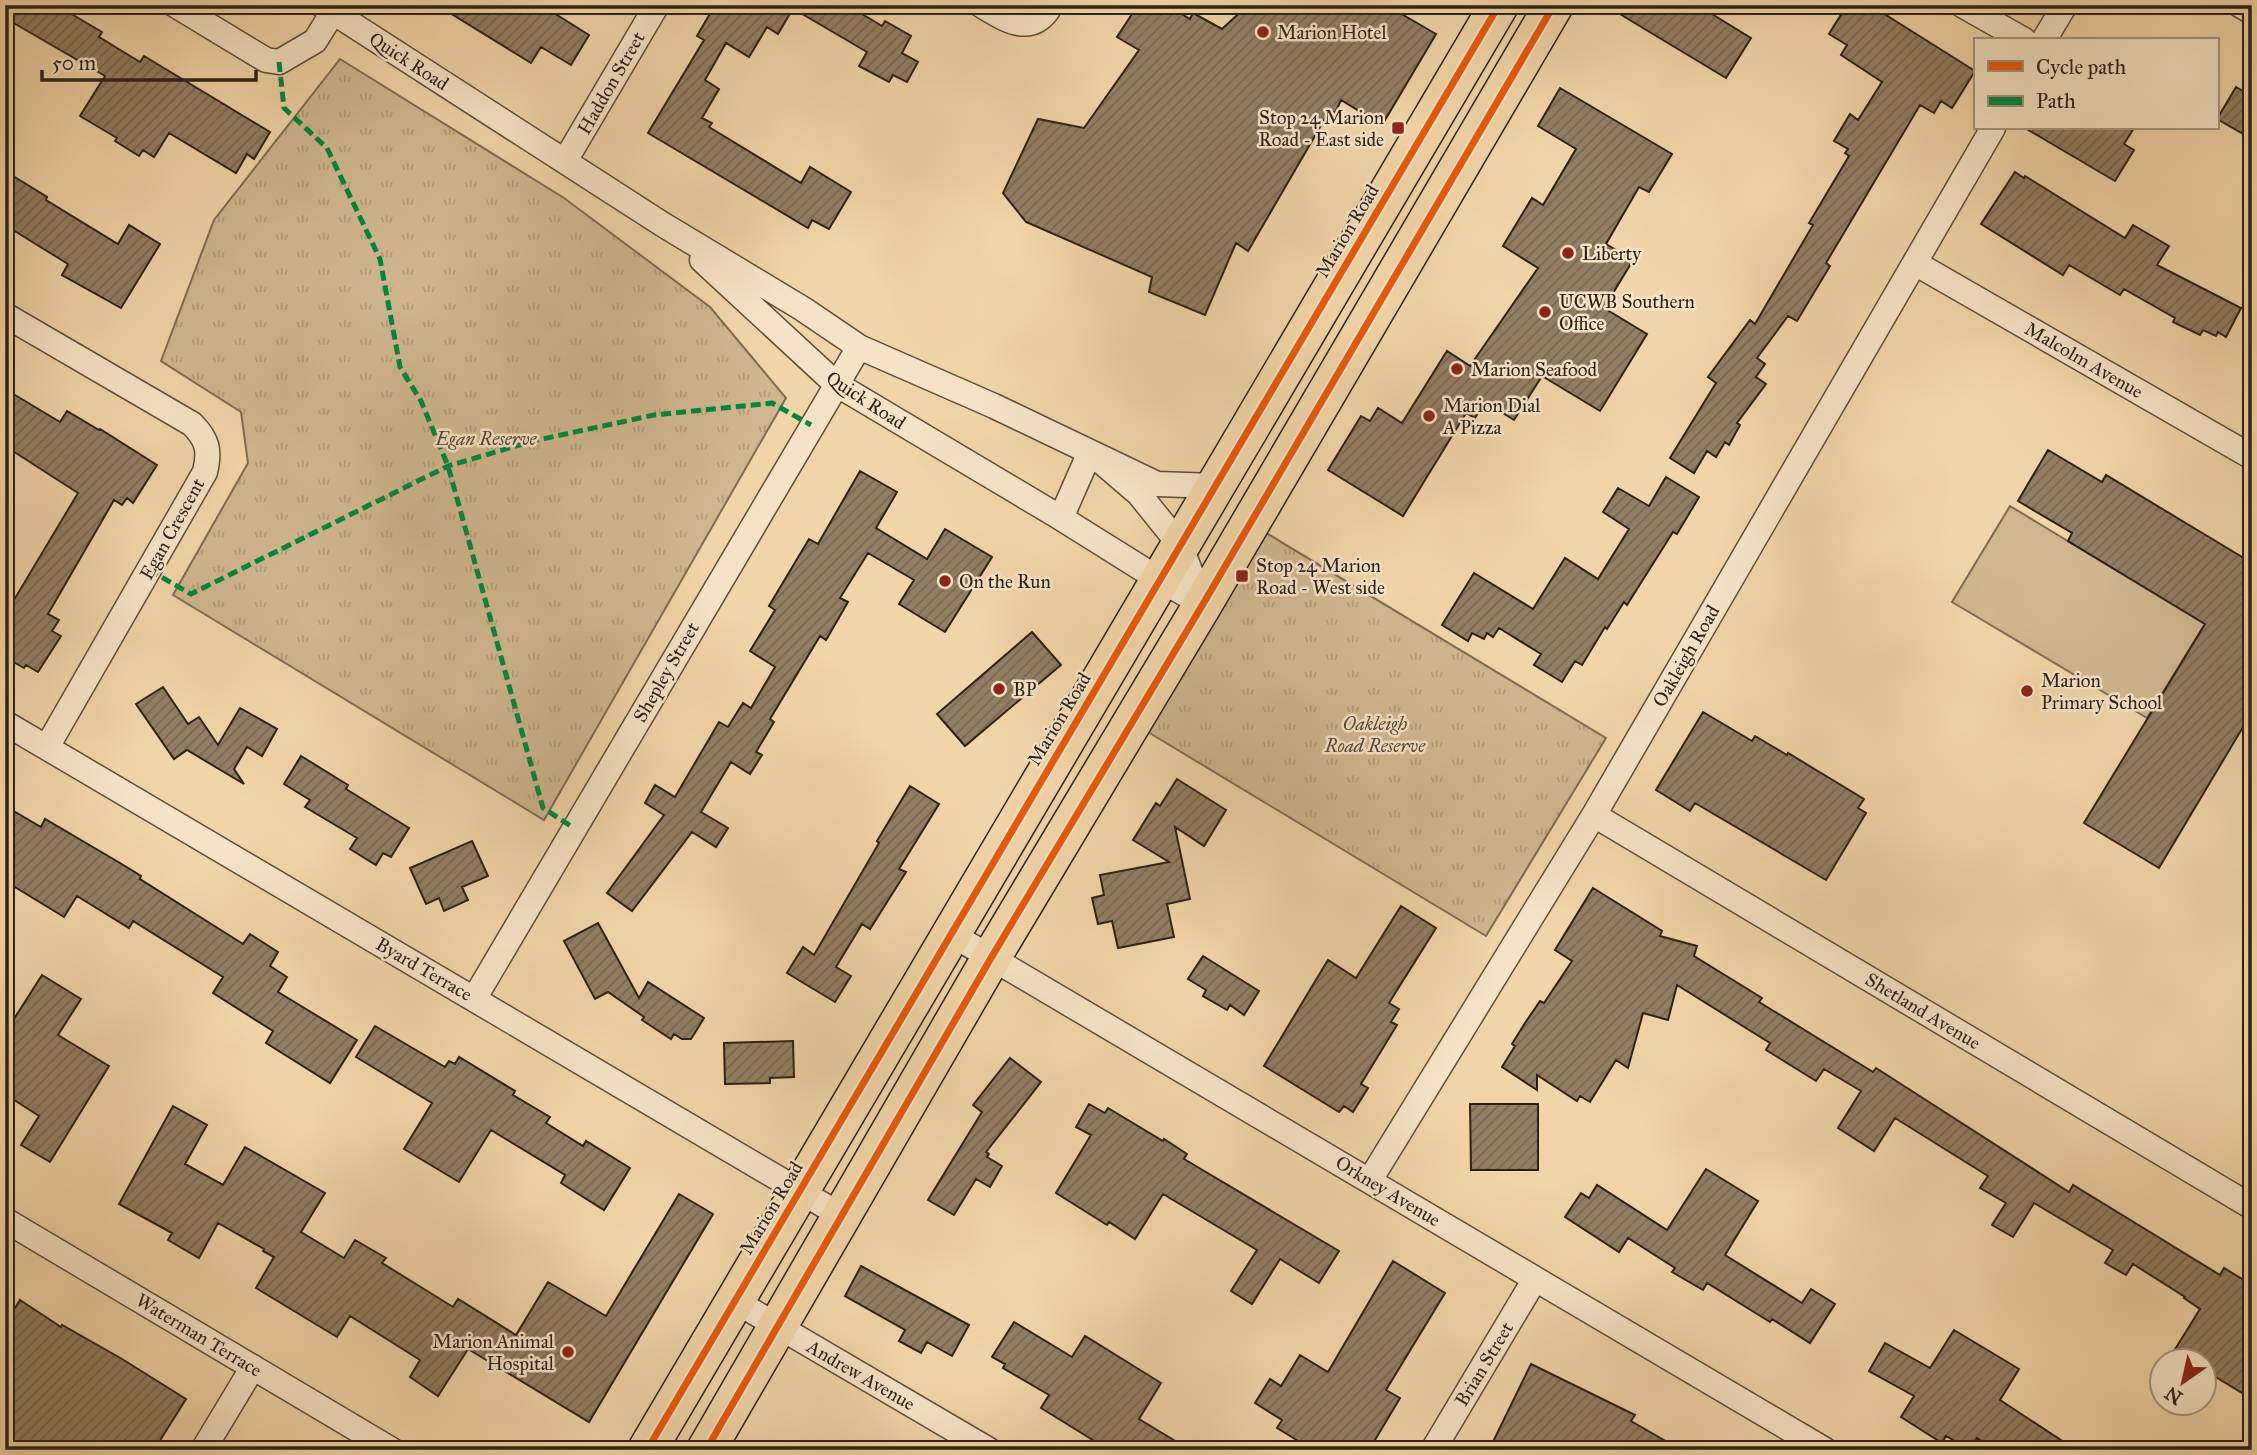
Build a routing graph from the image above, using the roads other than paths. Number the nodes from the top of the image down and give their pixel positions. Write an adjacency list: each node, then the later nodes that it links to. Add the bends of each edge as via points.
1 (175, 5): 10 (street, Quick Road, via 266,60 279,62 316,41)
2 (657, 5): 15 (street, Haddon Street)
3 (981, 5): 4 (street, via 1009,22 1029,24)
4 (1051, 5)
5 (1499, 5): 23 (main road, Marion Road)
6 (1554, 5): 27 (main road)
7 (1962, 5): 12 (street)
8 (2065, 5): 13 (street)
9 (2240, 5): 11 (street)
10 (327, 9): 15 (street, Quick Road)
11 (2252, 12)
12 (2020, 38)
13 (2045, 38)
14 (1992, 130): 17 (street, Oakleigh Road)
15 (565, 161): 16 (street, Quick Road)
16 (662, 224): 19 (street, Quick Road); 20 (street, Quick Road)
17 (1916, 263): 22 (street, Malcolm Avenue); 30 (street, Oakleigh Road)
18 (5, 315): 29 (street, Egan Crescent, via 192,424 208,445 205,472)
19 (859, 347): 20 (street, Shepley Street); 21 (street, Quick Road)
20 (836, 384): 24 (street, Quick Road); 33 (street, Shepley Street)
21 (1090, 452): 23 (street, Quick Road, via 1157,484); 24 (street); 25 (street, Quick Road, via 1139,494)
22 (2252, 457)
23 (1215, 486): 25 (main road, Marion Road)
24 (1061, 518): 26 (street, Quick Road)
25 (1180, 545): 26 (main road, Marion Road); 27 (street, Quick Road)
26 (1160, 580): 27 (street, Quick Road); 31 (main road, Marion Road)
27 (1203, 604): 32 (main road)
28 (5, 723): 29 (street, Byard Terrace)
29 (47, 747): 33 (street, Byard Terrace)
30 (1594, 815): 34 (street, Oakleigh Road); 36 (street, Shetland Avenue)
31 (951, 934): 32 (street, Orkney Avenue); 35 (main road, Marion Road)
32 (991, 958): 34 (street, Orkney Avenue); 37 (main road)
33 (474, 999): 35 (street, Byard Terrace)
34 (1370, 1180): 39 (street, Orkney Avenue)
35 (800, 1190): 37 (street, Byard Terrace); 40 (main road, Marion Road)
36 (2252, 1207)
37 (842, 1216): 41 (main road)
38 (5, 1220): 42 (street, Waterman Terrace)
39 (1535, 1279): 48 (street, Brian Street); 49 (street, Orkney Avenue)
40 (734, 1301): 41 (street, Andrew Avenue); 45 (main road, Marion Road)
41 (779, 1327): 46 (main road); 47 (street, Andrew Avenue)
42 (253, 1367): 43 (street); 44 (street, Waterman Terrace)
43 (204, 1450)
44 (392, 1450)
45 (647, 1450)
46 (706, 1450)
47 (989, 1450)
48 (1433, 1450)
49 (1825, 1450)

